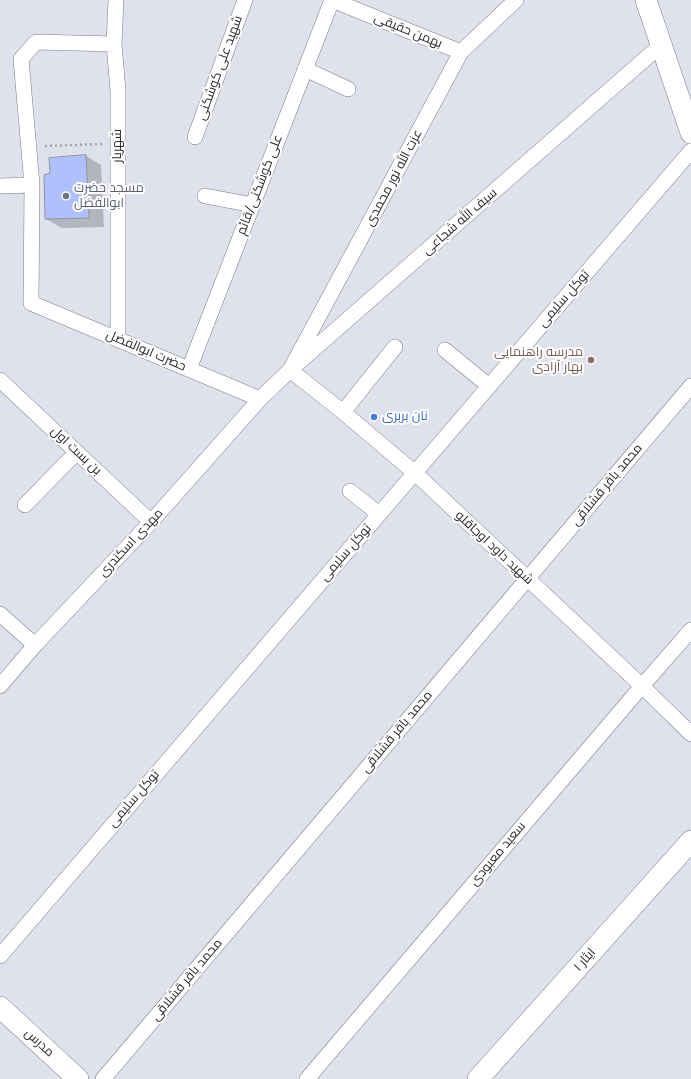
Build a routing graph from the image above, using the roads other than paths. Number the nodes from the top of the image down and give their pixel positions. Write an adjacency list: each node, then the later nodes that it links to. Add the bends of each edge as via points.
1 (116, 0): 6 (street, شهریار)
2 (245, 0): 12 (street, شهید علی کوشکنی)
3 (332, 0): 8 (street, بهمن حقیقی); 9 (street, علی کوشکنی/قائم)
4 (516, 0): 8 (street, عزت الله نور محمدی)
5 (646, 0): 7 (street)
6 (114, 44): 14 (street, via 36,42 21,59); 18 (street, شهریار, via 118,91)
7 (661, 45): 11 (street); 22 (street, سیف الله شجاعی)
8 (461, 52): 22 (street, عزت الله نور محمدی)
9 (305, 69): 10 (street); 17 (street, علی کوشکنی/قائم)
10 (348, 89)
11 (691, 133)
12 (195, 137)
13 (691, 151): 24 (street, توکل سلیمی)
14 (32, 185): 15 (street); 18 (street, حضرت ابوالفضل, via 32,304)
15 (0, 186)
16 (205, 196): 17 (street)
17 (253, 205): 21 (street, علی کوشکنی/قائم)
18 (118, 340): 21 (street, حضرت ابوالفضل)
19 (395, 347): 27 (street)
20 (446, 350): 24 (street)
21 (190, 370): 26 (street, حضرت ابوالفضل)
22 (290, 370): 26 (street, سیف الله شجاعی); 27 (street, شهید داود اوجاقلو)
23 (0, 380): 28 (street, بن بست اول)
24 (489, 386): 29 (street, توکل سلیمی)
25 (691, 386): 34 (street, محمد باقر قشلاقی)
26 (260, 399): 33 (street, مهدی اسکندری)
27 (342, 412): 29 (street, شهید داود اوجاقلو)
28 (77, 452): 31 (street); 33 (street, بن بست اول)
29 (415, 473): 32 (street, توکل سلیمی); 34 (street, شهید داود اوجاقلو)
30 (350, 491): 32 (street)
31 (25, 505)
32 (380, 514): 42 (street, توکل سلیمی)
33 (151, 522): 37 (street, مهدی اسکندری)
34 (527, 578): 39 (street, شهید داود اوجاقلو); 45 (street, محمد باقر قشلاقی)
35 (0, 614): 37 (street)
36 (691, 630): 39 (street, سعید معبودی)
37 (35, 645): 38 (street, مهدی اسکندری)
38 (0, 686)
39 (642, 686): 40 (street, شهید داود اوجاقلو); 46 (street, سعید معبودی)
40 (691, 734)
41 (691, 841): 47 (street, ایثار ۱)
42 (0, 956)
43 (0, 1007): 44 (street, مدرس)
44 (78, 1079)
45 (103, 1079)
46 (307, 1079)
47 (478, 1079)

